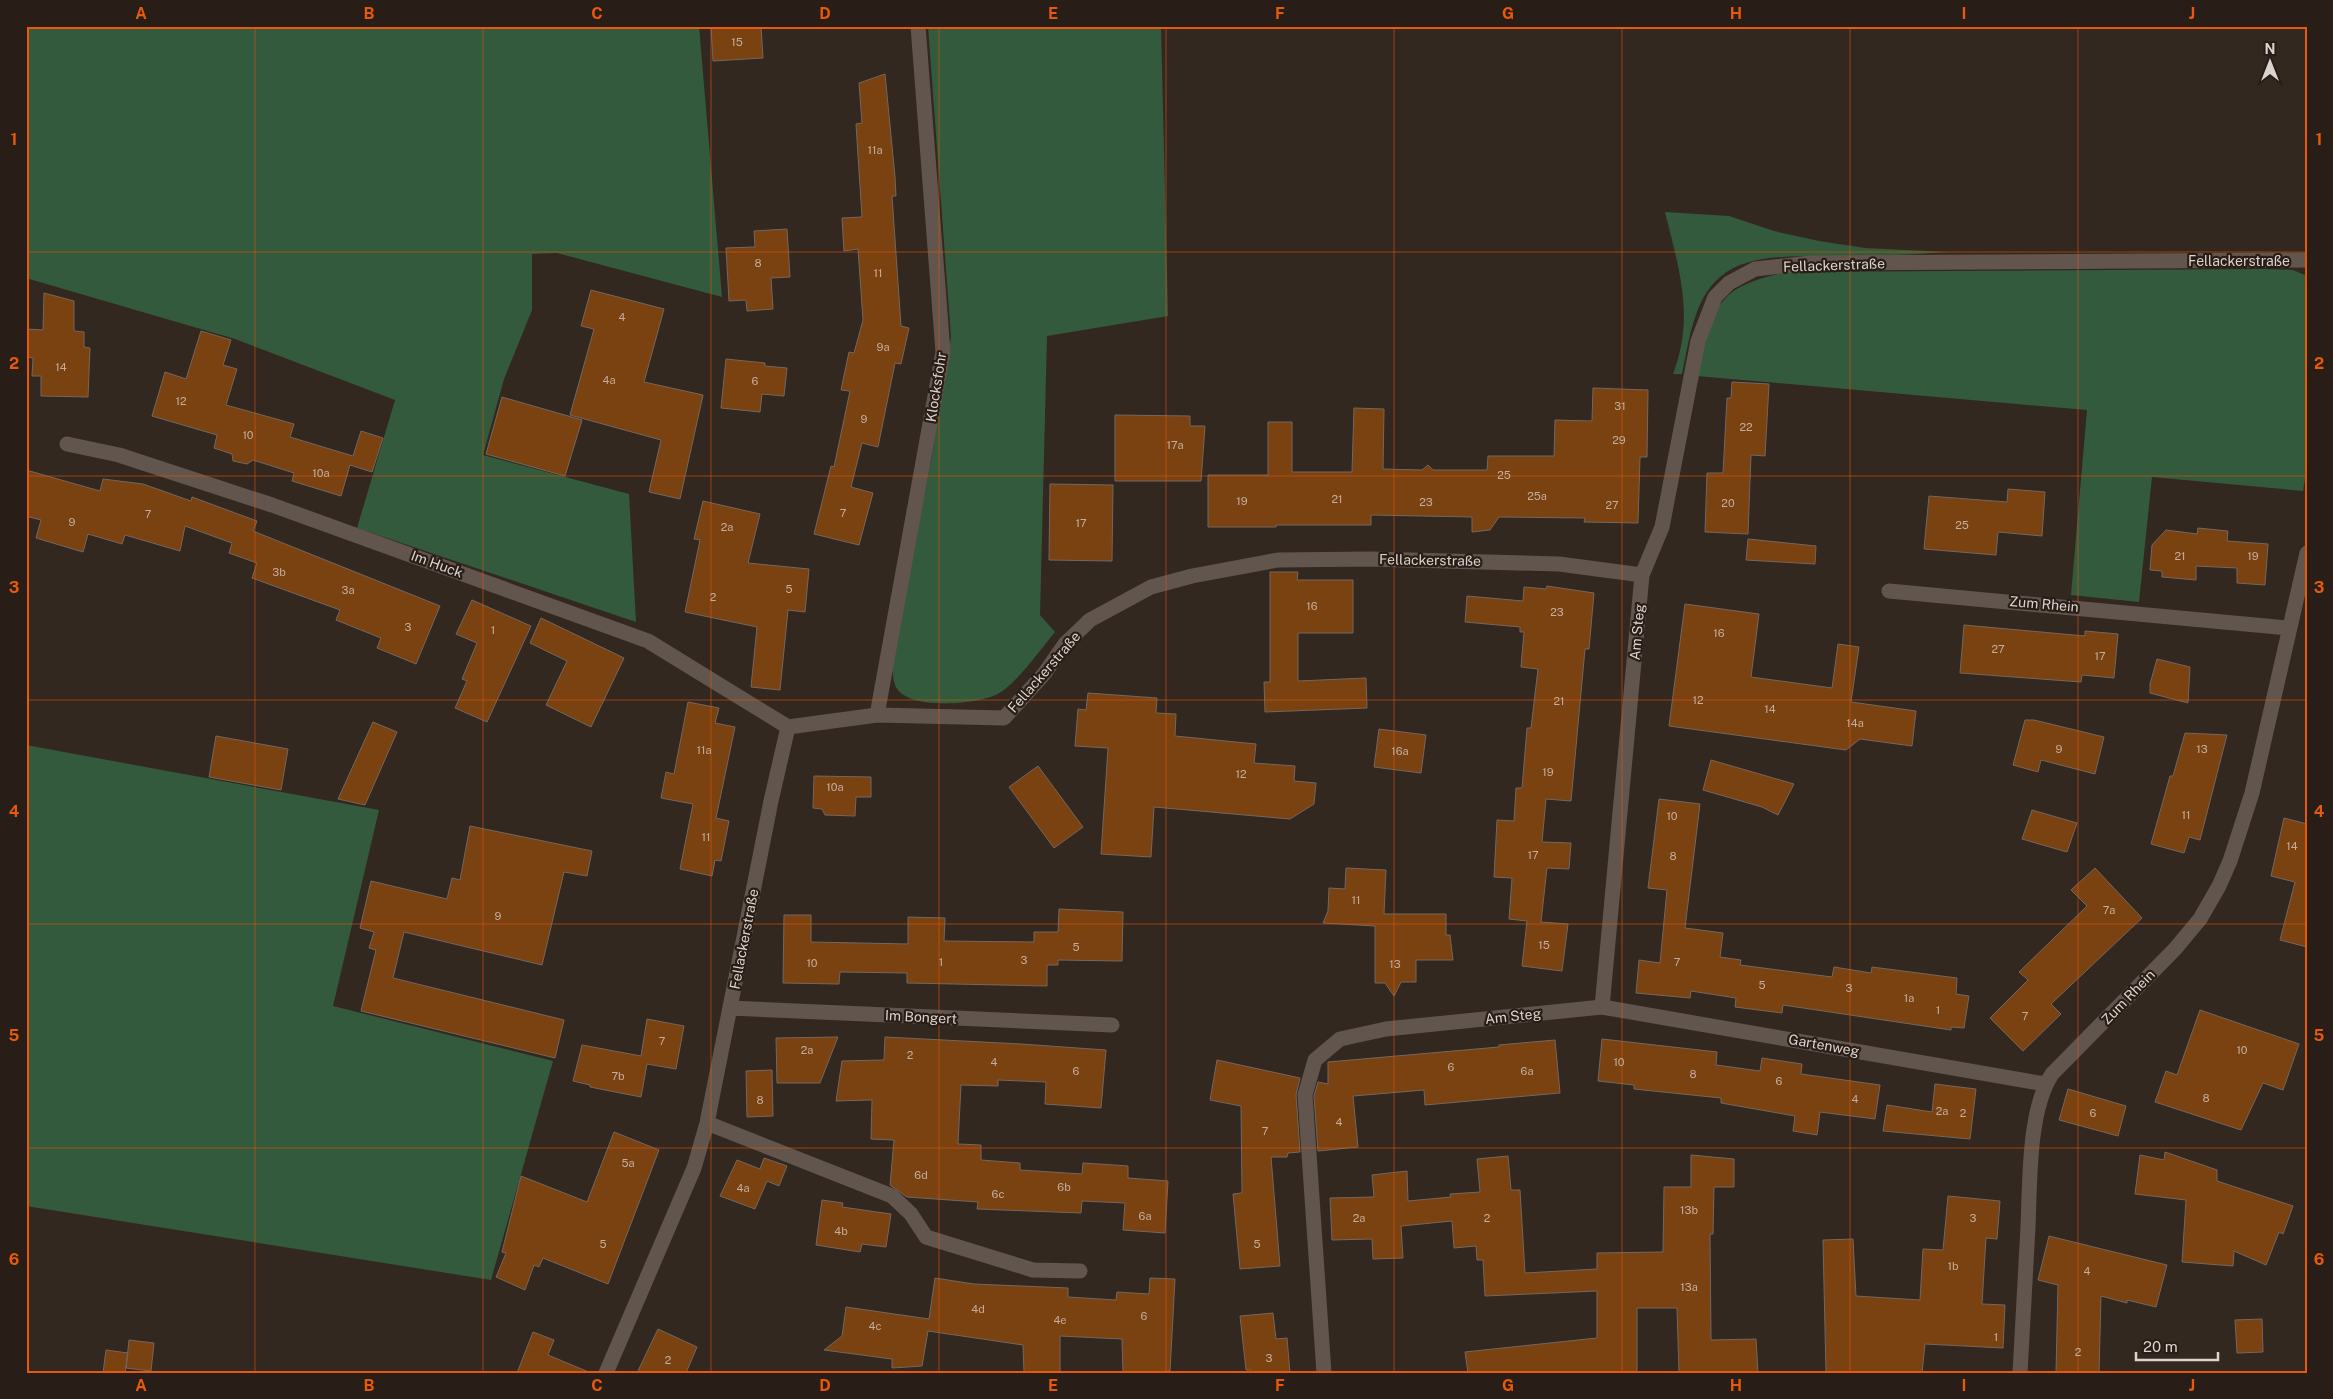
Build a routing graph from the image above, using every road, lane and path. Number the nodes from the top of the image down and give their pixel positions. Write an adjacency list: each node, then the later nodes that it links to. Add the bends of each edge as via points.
1 (918, 26): 8 (street, Klocksfohr, via 943,352)
2 (2307, 260): 5 (street, Fellackerstraße, via 1811,263 1755,270 1729,283 1715,297 1698,341 1662,528)
3 (67, 444): 9 (street, Im Huck, via 119,455 272,505 648,641)
4 (2307, 553): 7 (street, Zum Rhein)
5 (1642, 575): 8 (street, Fellackerstraße, via 1559,564 1437,559 1278,560 1151,587 1097,616 1065,644 1044,674 1004,718); 10 (street, Am Steg)
6 (1889, 591): 7 (street, Zum Rhein)
7 (2290, 628): 13 (street, Zum Rhein, via 2252,793 2219,886 2200,919 2175,949)
8 (877, 715): 9 (street, Fellackerstraße)
9 (788, 727): 11 (street, Fellackerstraße)
10 (1602, 1007): 13 (street, Gartenweg); 17 (street, Am Steg, via 1386,1029 1340,1039 1315,1060 1305,1095)
11 (730, 1008): 12 (street, Im Bongert); 14 (street, Fellackerstraße)
12 (1112, 1025)
13 (2045, 1084): 18 (street, Zum Rhein, via 2034,1134)
14 (707, 1123): 15 (street, via 892,1196 911,1214 926,1237 1033,1270); 16 (street, Fellackerstraße, via 694,1168)
15 (1080, 1272)
16 (606, 1373)
17 (1324, 1373)
18 (2020, 1373)

